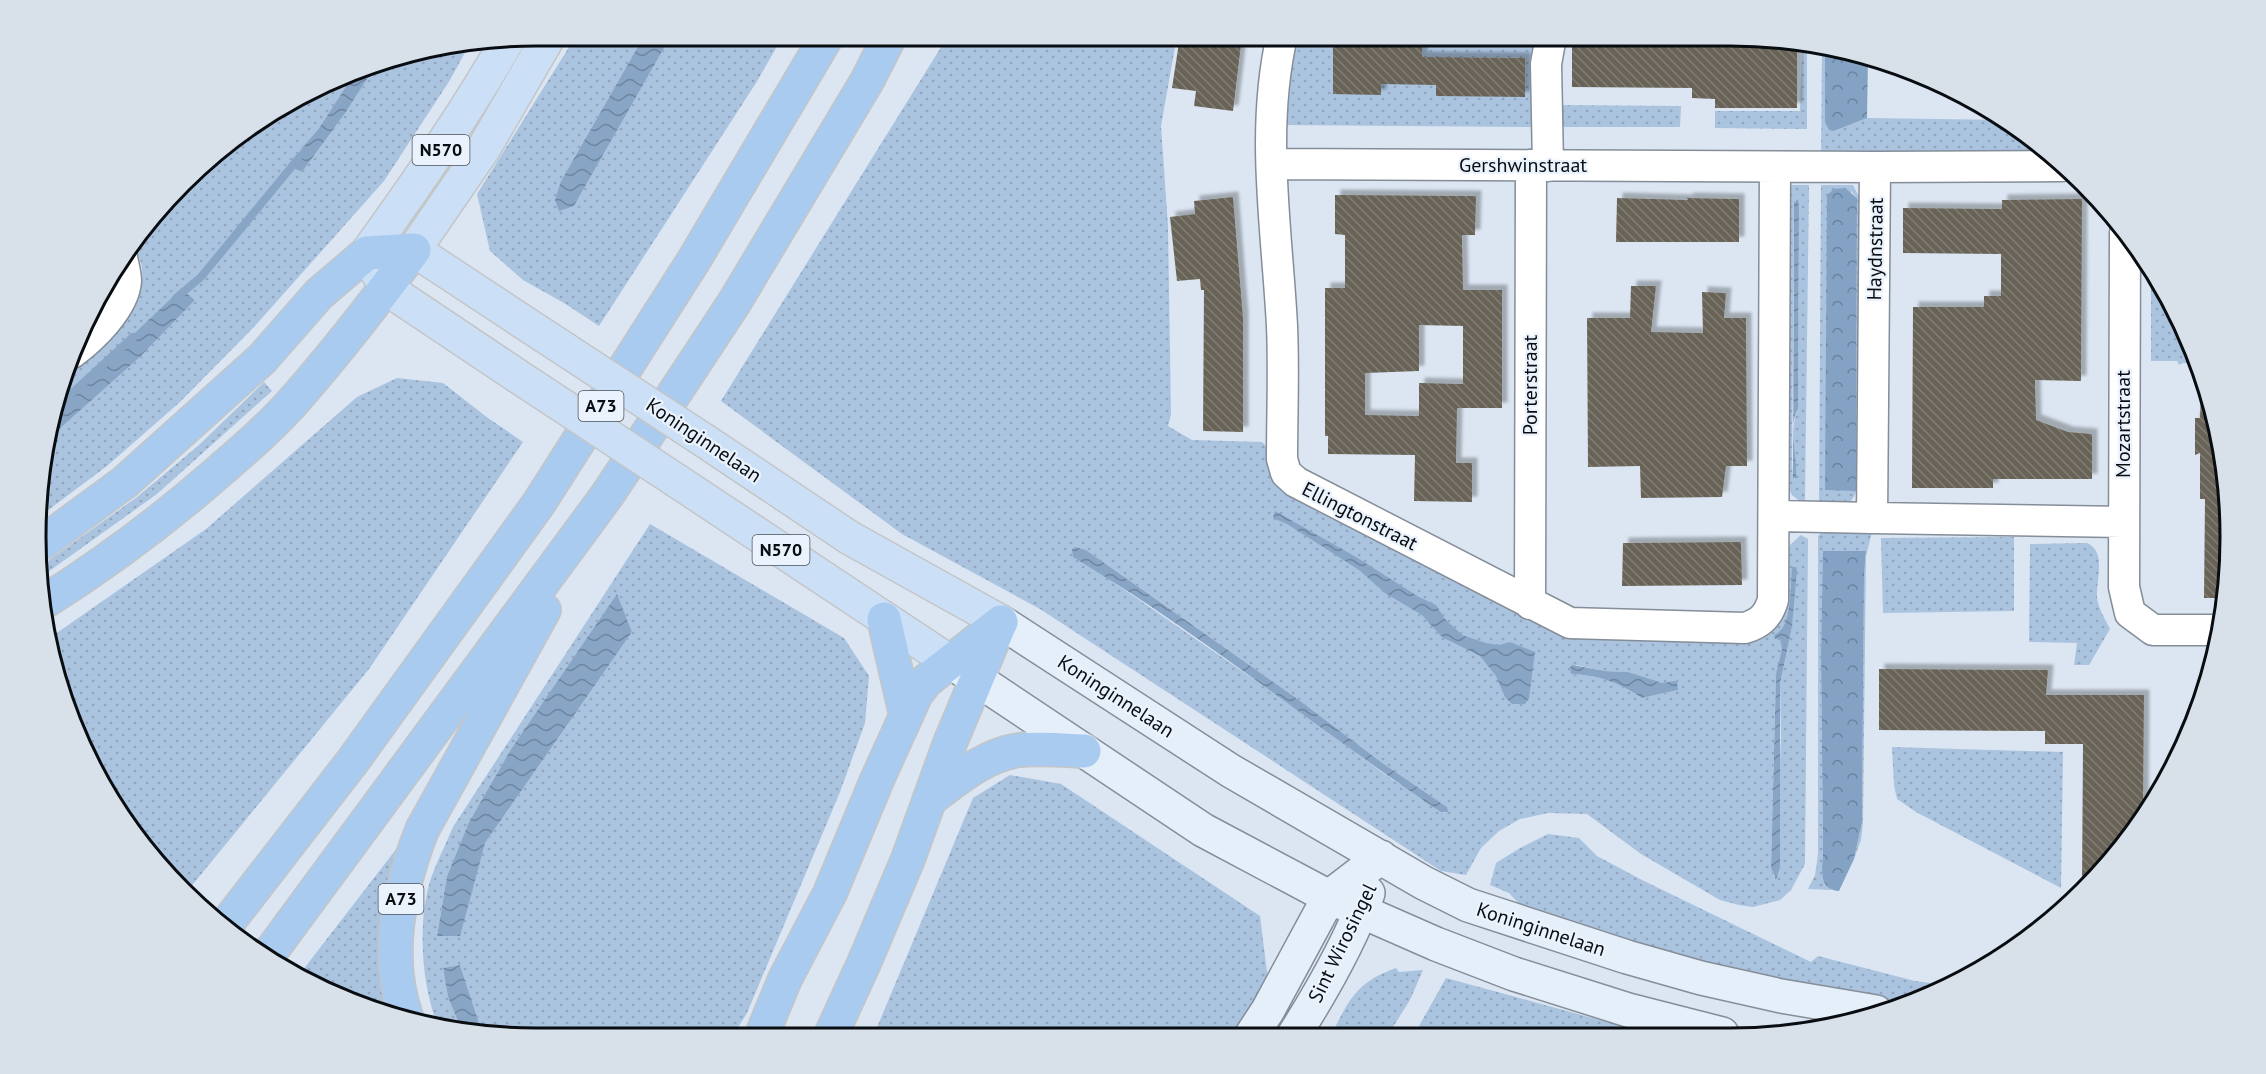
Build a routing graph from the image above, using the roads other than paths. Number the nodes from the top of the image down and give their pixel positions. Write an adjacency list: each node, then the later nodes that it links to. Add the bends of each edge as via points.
1 (543, 46): 13 (main road, N570, via 484,148)
2 (821, 46): 32 (highway, A73, via 694,260 539,504)
3 (885, 46): 18 (highway, A73, via 735,303)
4 (1280, 46): 7 (street, Ellingtonstraat, via 1271,116)
5 (1549, 46): 8 (street, Porterstraat)
6 (503, 48): 14 (main road, N570, via 424,175)
7 (1272, 164): 8 (street, Gershwinstraat); 24 (street, Ellingtonstraat, via 1282,329 1282,459 1286,472 1296,482)
8 (1540, 166): 9 (street, Gershwinstraat); 24 (street, Porterstraat)
9 (1775, 166): 11 (street, Gershwinstraat); 19 (street)
10 (2050, 166): 11 (street)
11 (1875, 167): 20 (street, Haydnstraat)
12 (2125, 247): 21 (street, Mozartstraat)
13 (414, 250): 14 (highway); 16 (highway); 26 (main road, Koninginnelaan / N570, bridge, via 850,538)
14 (367, 253): 16 (main road, N570); 22 (highway, via 319,294 262,358 125,482)
15 (125, 271): 17 (street, via 122,298)
16 (386, 288): 23 (highway, via 297,398 241,452 173,511); 25 (main road, N570, bridge)
17 (88, 341)
18 (609, 494): 39 (highway, A73); 40 (highway, A73, via 422,830 397,921 398,987)
19 (1774, 516): 20 (street); 24 (street, Ellingtonstraat, via 1773,600 1764,620 1745,628 1582,625 1558,619)
20 (1872, 518): 21 (street)
21 (2123, 522): 27 (street, Mozartstraat, via 2124,587 2130,613 2153,630)
22 (46, 540)
23 (51, 598)
24 (1530, 604)
25 (885, 620): 28 (main road, N570); 30 (highway)
26 (1001, 622): 28 (highway); 29 (highway); 34 (main road, Koninginnelaan / N570, via 1231,771)
27 (2210, 630)
28 (950, 662): 29 (main road, N570); 30 (highway, via 916,694)
29 (976, 680): 31 (main road, N570); 33 (highway)
30 (906, 715): 42 (highway, via 830,893 785,979)
31 (1084, 751): 33 (highway, via 1017,751 996,756); 35 (main road, N570, via 1203,830)
32 (352, 762): 36 (highway, A73); 38 (highway, A73)
33 (929, 800): 43 (highway, via 908,859)
34 (1381, 857): 35 (main road, Sint Wirosingel); 37 (main road, Sint Wirosingel); 41 (main road, Koninginnelaan, via 1468,905 1617,954 1701,978)
35 (1329, 897): 37 (main road); 44 (main road, Sint Wirosingel)
36 (220, 911)
37 (1361, 912): 45 (main road, Sint Wirosingel); 46 (main road, via 1514,974)
38 (230, 919)
39 (272, 950)
40 (404, 1009)
41 (1861, 1009)
42 (765, 1028)
43 (834, 1028)
44 (1257, 1028)
45 (1298, 1028)
46 (1698, 1028)

